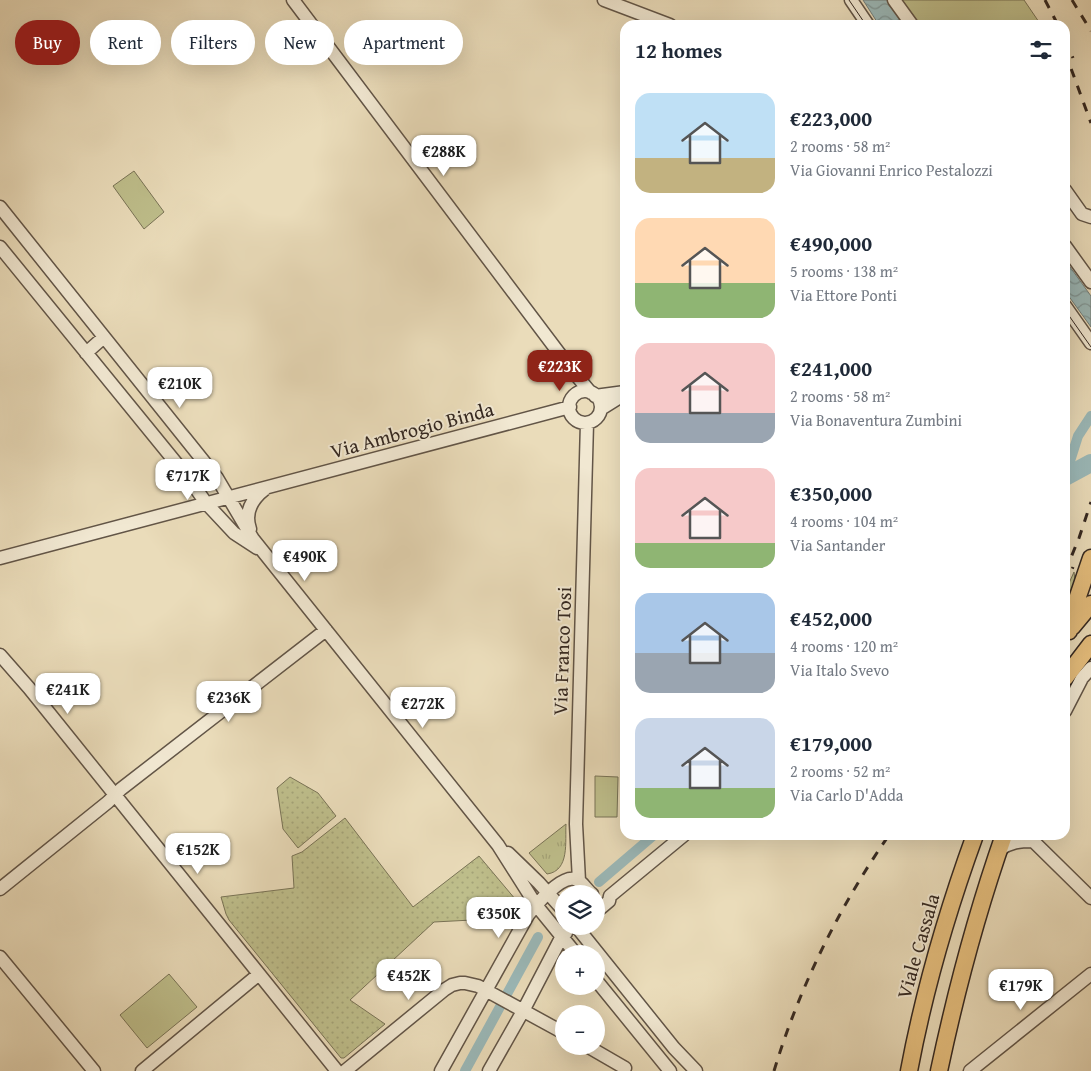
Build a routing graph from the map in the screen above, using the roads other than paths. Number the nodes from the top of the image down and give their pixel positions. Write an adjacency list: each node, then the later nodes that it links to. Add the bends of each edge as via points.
1 (294, 0): 18 (street)
2 (604, 0): 5 (street)
3 (851, 0): 6 (street)
4 (894, 0): 7 (street)
5 (657, 20)
6 (865, 20)
7 (908, 20)
8 (1070, 197): 10 (street, via 1082,214)
9 (0, 207): 15 (street)
10 (1091, 217)
11 (0, 246): 17 (street)
12 (1070, 253): 13 (street)
13 (1091, 282)
14 (1070, 324): 16 (street)
15 (104, 337): 17 (street); 28 (street)
16 (1091, 343)
17 (86, 353): 26 (street)
18 (571, 369): 20 (street); 21 (street)
19 (620, 393): 21 (street)
20 (578, 394): 21 (street); 23 (street)
21 (593, 394): 24 (street)
22 (620, 396): 24 (street)
23 (570, 407): 25 (street, via 576,420); 27 (street, Via Ambrogio Binda)
24 (601, 409): 25 (street, via 596,418)
25 (587, 423): 51 (street, Via Franco Tosi, via 576,824)
26 (191, 482): 29 (street); 30 (street)
27 (265, 489): 28 (street, Via Ambrogio Binda); 31 (street, via 253,500 247,515)
28 (230, 497): 29 (street, Via Ambrogio Binda); 31 (street)
29 (206, 503): 30 (street, Via Ambrogio Binda); 32 (street, via 234,533)
30 (183, 509): 33 (street, Via Ambrogio Binda)
31 (254, 539): 32 (street)
32 (264, 552): 37 (street)
33 (0, 558)
34 (1091, 558): 36 (main road)
35 (1091, 604): 38 (main road)
36 (1070, 622)
37 (326, 630): 44 (street); 50 (street)
38 (1070, 630)
39 (1091, 644): 42 (main road)
40 (0, 655): 44 (street)
41 (1091, 669): 43 (street, via 1082,678)
42 (1070, 671)
43 (1070, 701)
44 (115, 794): 53 (street); 65 (street)
45 (678, 840): 55 (street)
46 (973, 840): 82 (main road, Viale Cassala, via 944,928)
47 (1022, 840): 49 (street, via 1005,845)
48 (1032, 840): 57 (street)
49 (1002, 842): 73 (main road, via 957,990)
50 (498, 845): 54 (street); 60 (street)
51 (579, 881): 52 (street); 54 (street, via 567,879)
52 (583, 885)
53 (0, 889)
54 (548, 893): 58 (street); 60 (street)
55 (610, 896): 56 (street); 59 (street)
56 (605, 897)
57 (1091, 898)
58 (555, 901)
59 (605, 904)
60 (536, 905): 62 (street); 68 (street)
61 (582, 935): 81 (street)
62 (562, 936): 63 (street); 69 (street)
63 (569, 945)
64 (0, 957): 74 (street)
65 (259, 974): 75 (street); 76 (street)
66 (1091, 974): 83 (street)
67 (605, 991): 80 (street)
68 (489, 992): 69 (street); 77 (street, via 465,983 452,985); 78 (street)
69 (519, 1009): 70 (street); 79 (street)
70 (555, 1028)
71 (603, 1055): 72 (street)
72 (626, 1068)
73 (940, 1070)
74 (94, 1071)
75 (142, 1071)
76 (337, 1071)
77 (345, 1071)
78 (441, 1071)
79 (489, 1071)
80 (670, 1071)
81 (696, 1071)
82 (909, 1071)
83 (970, 1071)

